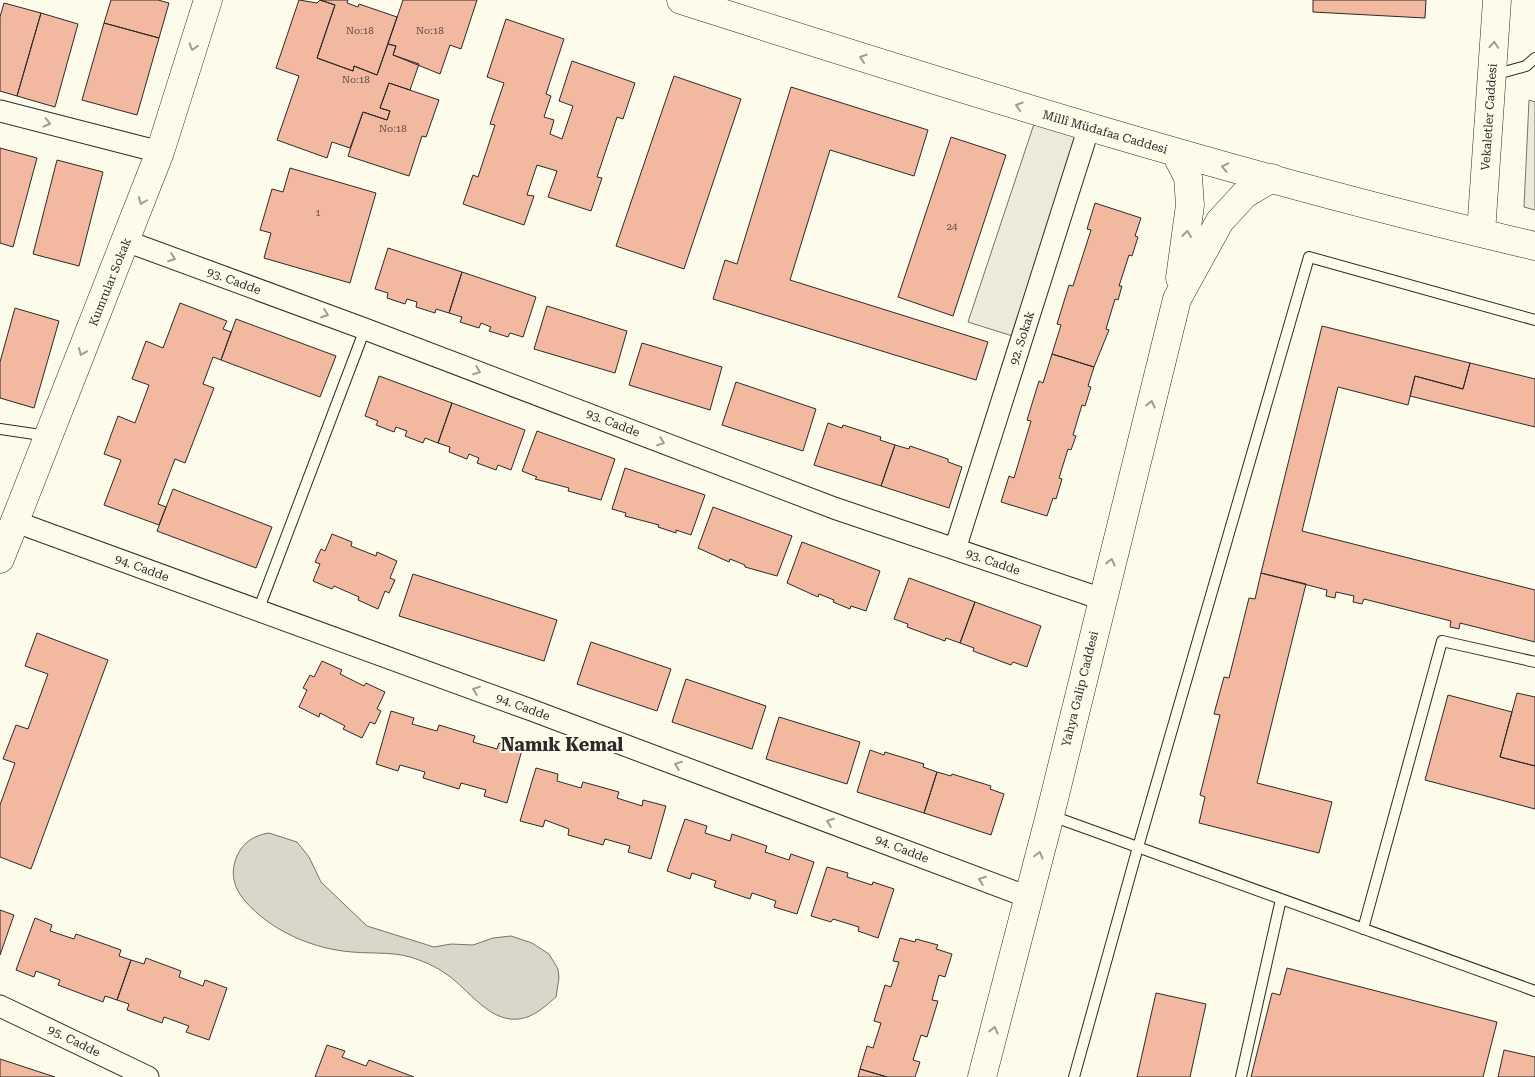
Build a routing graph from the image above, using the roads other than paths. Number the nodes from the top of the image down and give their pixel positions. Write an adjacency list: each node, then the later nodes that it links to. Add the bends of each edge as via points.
1 (208, 0): 8 (street, Kumrular Sokak, one-way to 8)
2 (681, 0): 7 (street, Millî Müdafaa Caddesi, one-way to 2)
3 (1497, 0): 5 (street, Vekaletler Caddesi, one-way to 3)
4 (1535, 58): 5 (lane, via 1526,66)
5 (1492, 75): 11 (street, Vekaletler Caddesi)
6 (0, 111): 8 (street, one-way to 8)
7 (1089, 127): 9 (street, Millî Müdafaa Caddesi); 20 (street, 92. Sokak)
8 (160, 152): 12 (street, Kumrular Sokak, one-way to 12)
9 (1174, 152): 10 (street, Millî Müdafaa Caddesi, one-way to 9); 14 (street, Yahya Galip Caddesi, one-way to 9, via 1190,205 1188,177)
10 (1272, 178): 11 (street, Millî Müdafaa Caddesi); 14 (street, Yahya Galip Caddesi, via 1245,194 1220,221)
11 (1480, 233): 13 (street, Millî Müdafaa Caddesi)
12 (126, 241): 16 (street, 93. Cadde, one-way to 16); 18 (street, Kumrular Sokak, one-way to 18)
13 (1535, 246)
14 (1176, 300): 22 (street, Yahya Galip Caddesi, one-way to 14)
15 (1535, 320): 26 (lane, via 1308,256)
16 (365, 329): 20 (street, 93. Cadde, one-way to 20, via 834,508); 23 (lane)
17 (0, 428): 18 (lane)
18 (49, 436): 19 (street, Kumrular Sokak)
19 (16, 522): 21 (street, Kumrular Sokak); 23 (street, 94. Cadde)
20 (955, 549): 22 (street, 93. Cadde)
21 (0, 559)
22 (1102, 599): 25 (street, Yahya Galip Caddesi)
23 (258, 611): 27 (street, 94. Cadde, one-way to 23)
24 (1535, 662): 29 (lane, via 1442,641)
25 (1050, 816): 26 (lane); 27 (street, Yahya Galip Caddesi, one-way to 25)
26 (1138, 847): 28 (lane); 34 (lane)
27 (1028, 897): 33 (street, Yahya Galip Caddesi, one-way to 27)
28 (1282, 899): 29 (lane); 35 (lane)
29 (1363, 928): 30 (lane)
30 (1535, 991)
31 (0, 1006): 32 (street, 95. Cadde)
32 (148, 1077)
33 (982, 1077)
34 (1074, 1077)
35 (1241, 1077)

